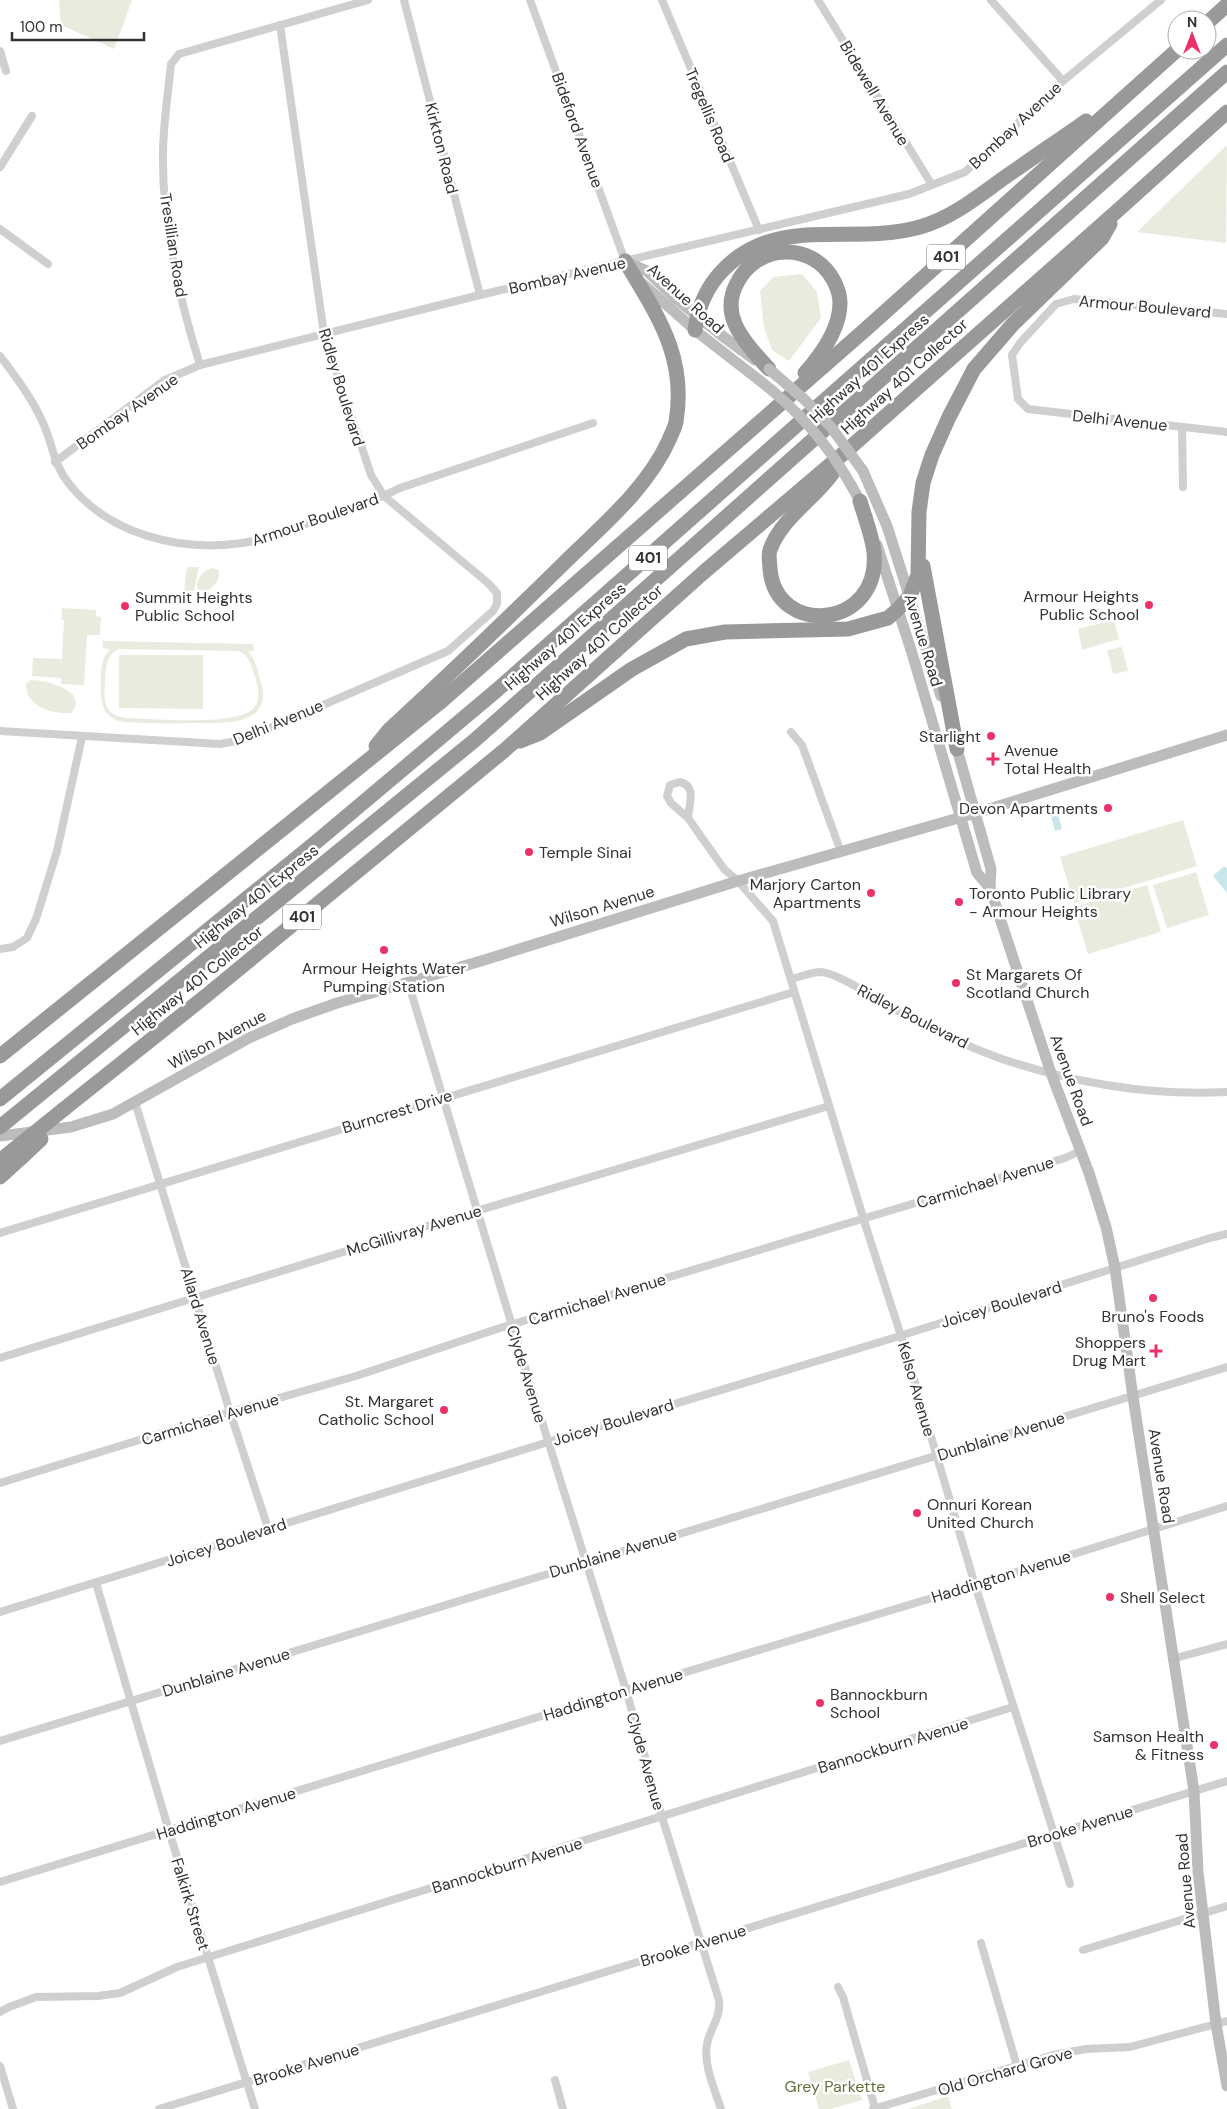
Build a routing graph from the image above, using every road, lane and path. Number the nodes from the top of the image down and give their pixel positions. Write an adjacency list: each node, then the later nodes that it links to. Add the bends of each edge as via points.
1 (368, 0): 10 (street)
2 (404, 0): 27 (street, Kirkton Road)
3 (530, 0): 25 (street, Bideford Avenue)
4 (662, 0): 24 (street, Tregellis Road)
5 (818, 0): 21 (street, Bidewell Avenue)
6 (991, 0): 16 (street)
7 (1161, 0): 16 (street, Bombay Avenue)
8 (1227, 5): 9 (highway)
9 (1217, 14)
10 (280, 25): 30 (street, Ridley Boulevard); 32 (street, Tresillian Road, via 179,54 171,64 162,155 165,215 181,297)
11 (1227, 45): 69 (highway, Highway 401 Express / 401, via 458,724)
12 (0, 51): 14 (street)
13 (1167, 59): 17 (highway, 401)
14 (6, 71)
15 (1227, 72): 73 (highway, Highway 401 Express / 401, via 475,740)
16 (1063, 81): 21 (street, Bombay Avenue, via 965,172)
17 (1114, 107): 29 (highway, via 1099,113 958,211 919,227 866,234 790,236 749,249 734,258 716,277 705,295); 35 (highway, 401)
18 (1227, 112): 22 (highway, Highway 401 Collector / 401)
19 (32, 116): 20 (street)
20 (0, 167)
21 (932, 185): 24 (street, Bombay Avenue, via 909,194)
22 (1116, 212): 39 (highway, Highway 401 Collector / 401); 44 (highway, via 1102,238 1013,324 974,369 932,455 923,483)
23 (0, 229): 26 (street)
24 (759, 230): 25 (street, Bombay Avenue)
25 (626, 261): 27 (street, Bombay Avenue); 29 (main road, Avenue Road, via 647,271); 54 (highway, via 664,328 675,359 678,391 676,424 660,460 629,498 482,644 389,730)
26 (48, 264)
27 (480, 295): 30 (street, Bombay Avenue)
28 (1227, 314): 34 (street, Armour Boulevard, via 1074,299 1056,304 1012,355)
29 (696, 322): 33 (main road, Avenue Road, via 721,335)
30 (324, 334): 32 (street, Bombay Avenue); 42 (street, Ridley Boulevard, via 371,475)
31 (0, 356): 40 (street, Armour Boulevard, via 21,383 44,424)
32 (200, 365): 40 (street, Bombay Avenue, via 165,380)
33 (764, 375): 35 (highway, via 735,324 731,309 732,292 741,274 763,256 785,252 804,254 824,266 836,286 840,302 838,320 813,364); 43 (main road, Avenue Road, bridge, via 777,394 824,444); 45 (main road, Avenue Road, bridge, via 805,400 831,427 862,472 887,526)
34 (1018, 399): 37 (street, Delhi Avenue, via 1028,409)
35 (778, 406): 54 (highway, 401, via 438,704)
36 (593, 423): 42 (street, Armour Boulevard)
37 (1182, 427): 38 (street, Delhi Avenue); 41 (street)
38 (1227, 432)
39 (844, 453): 43 (highway, via 833,473 781,530 769,551 777,591 782,599 801,612 837,615 864,595 872,579 874,554); 52 (highway, Highway 401 Collector / 401, via 704,572)
40 (55, 462): 42 (street, Armour Boulevard, via 69,484 91,507 114,523 144,535 176,542 214,545 259,540)
41 (1183, 487)
42 (384, 496): 46 (street, Ridley Boulevard, via 488,583 497,593)
43 (860, 501): 47 (main road, Avenue Road)
44 (919, 545): 45 (highway, via 918,575); 53 (highway)
45 (910, 596): 47 (highway); 53 (main road, Avenue Road)
46 (497, 604): 51 (street, Delhi Avenue, via 448,651 242,740 220,744)
47 (897, 610): 52 (highway, via 888,618 848,629 725,632 686,639 632,668 540,733); 56 (main road, Avenue Road)
48 (0, 731): 51 (street, Delhi Avenue)
49 (791, 732): 58 (street, via 802,745)
50 (1227, 735): 55 (main road, Wilson Avenue)
51 (82, 737): 61 (street, via 58,851 36,919 26,938 13,947)
52 (512, 744): 72 (highway, Highway 401 Collector / 401)
53 (957, 749): 55 (main road, Avenue Road)
54 (352, 774): 65 (highway, 401)
55 (976, 813): 56 (main road, Wilson Avenue); 60 (main road, Avenue Road, via 991,869)
56 (960, 817): 58 (main road, Wilson Avenue); 60 (main road, Avenue Road, via 977,873)
57 (688, 818): 57 (street, via 691,791 683,782 673,783 667,792 668,800); 59 (street, via 724,869)
58 (841, 852): 59 (main road, Wilson Avenue)
59 (738, 881): 62 (street, via 773,921); 63 (main road, Wilson Avenue)
60 (990, 888): 66 (main road, Avenue Road)
61 (0, 949)
62 (791, 979): 64 (street, Kelso Avenue); 66 (street, Ridley Boulevard, via 821,972 840,978 912,1019 963,1043)
63 (408, 982): 68 (street, Clyde Avenue); 70 (main road, Wilson Avenue, via 337,1003 249,1038)
64 (794, 992): 68 (street, Burncrest Drive); 71 (street, Kelso Avenue)
65 (0, 1056)
66 (1051, 1073): 67 (street, Ridley Boulevard, via 1130,1088); 75 (main road, Avenue Road)
67 (1227, 1092)
68 (443, 1097): 78 (street, Burncrest Drive); 79 (street, Clyde Avenue)
69 (0, 1099)
70 (136, 1102): 74 (main road, Wilson Avenue, via 113,1114 71,1127); 78 (street, Allard Avenue)
71 (829, 1106): 79 (street, McGillivray Avenue); 80 (street, Kelso Avenue)
72 (69, 1108): 76 (highway, Highway 401 Collector / 401, bridge); 77 (highway, bridge)
73 (0, 1127)
74 (0, 1136)
75 (1080, 1152): 80 (street, Carmichael Avenue); 83 (main road, Avenue Road, via 1106,1226)
76 (1, 1160)
77 (0, 1177)
78 (161, 1183): 81 (street, Burncrest Drive); 84 (street, Allard Avenue)
79 (477, 1211): 84 (street, McGillivray Avenue); 85 (street, Clyde Avenue)
80 (864, 1219): 85 (street, Carmichael Avenue); 86 (street, Kelso Avenue)
81 (0, 1233)
82 (1227, 1234): 83 (street, Joicey Boulevard)
83 (1115, 1268): 86 (street, Joicey Boulevard); 89 (main road, Avenue Road)
84 (196, 1297): 87 (street, McGillivray Avenue); 90 (street, Allard Avenue)
85 (512, 1324): 90 (street, Carmichael Avenue, via 356,1376); 91 (street, Clyde Avenue)
86 (901, 1335): 91 (street, Joicey Boulevard); 92 (street, Kelso Avenue)
87 (0, 1358)
88 (1227, 1367): 89 (street, Dunblaine Avenue)
89 (1133, 1396): 92 (street, Dunblaine Avenue); 96 (main road, Avenue Road)
90 (230, 1412): 93 (street, Carmichael Avenue); 95 (street, Allard Avenue)
91 (548, 1442): 95 (street, Joicey Boulevard); 97 (street, Clyde Avenue)
92 (936, 1455): 97 (street, Dunblaine Avenue); 99 (street, Kelso Avenue)
93 (0, 1483)
94 (1227, 1506): 96 (street, Haddington Avenue)
95 (268, 1528): 98 (street, Joicey Boulevard)
96 (1153, 1529): 99 (street, Haddington Avenue); 102 (main road, Avenue Road)
97 (586, 1562): 103 (street, Clyde Avenue); 104 (street, Dunblaine Avenue)
98 (96, 1583): 100 (street, Joicey Boulevard); 104 (street, Falkirk Street)
99 (975, 1585): 103 (street, Haddington Avenue); 105 (street, Kelso Avenue)
100 (0, 1612)
101 (1227, 1644): 102 (street)
102 (1172, 1659): 108 (main road, Avenue Road)
103 (626, 1690): 109 (street, Clyde Avenue); 110 (street, Haddington Avenue)
104 (130, 1701): 106 (street, Dunblaine Avenue); 110 (street, Falkirk Street)
105 (1013, 1707): 109 (street, Bannockburn Avenue); 111 (street, Kelso Avenue)
106 (0, 1741)
107 (1227, 1781): 108 (street, Brooke Avenue)
108 (1194, 1791): 111 (street, Brooke Avenue); 115 (main road, Avenue Road, via 1198,1872)
109 (662, 1817): 116 (street, Clyde Avenue); 119 (street, Bannockburn Avenue)
110 (169, 1831): 112 (street, Haddington Avenue); 119 (street, Falkirk Street)
111 (1054, 1834): 113 (street, Kelso Avenue); 116 (street, Brooke Avenue)
112 (0, 1882)
113 (1070, 1884)
114 (1227, 1906): 115 (street)
115 (1204, 1913): 118 (street); 122 (main road, Avenue Road)
116 (701, 1942): 126 (street, Brooke Avenue); 132 (street, Clyde Avenue, via 720,2011 706,2054)
117 (981, 1943): 124 (street)
118 (1084, 1950)
119 (208, 1957): 121 (street, Bannockburn Avenue, via 152,1977 120,1993 36,1998); 126 (street, Falkirk Street)
120 (838, 1987): 133 (street)
121 (0, 2012)
122 (1222, 2023): 124 (street, Old Orchard Grove, via 1130,2047 1080,2050); 127 (main road, Avenue Road)
123 (0, 2066): 128 (street)
124 (1016, 2066): 133 (street, Old Orchard Grove)
125 (555, 2080): 131 (street)
126 (246, 2082): 129 (street, Brooke Avenue); 130 (street, Falkirk Street)
127 (1227, 2086)
128 (14, 2109)
129 (160, 2109)
130 (255, 2109)
131 (563, 2109)
132 (721, 2109)
133 (874, 2109)

